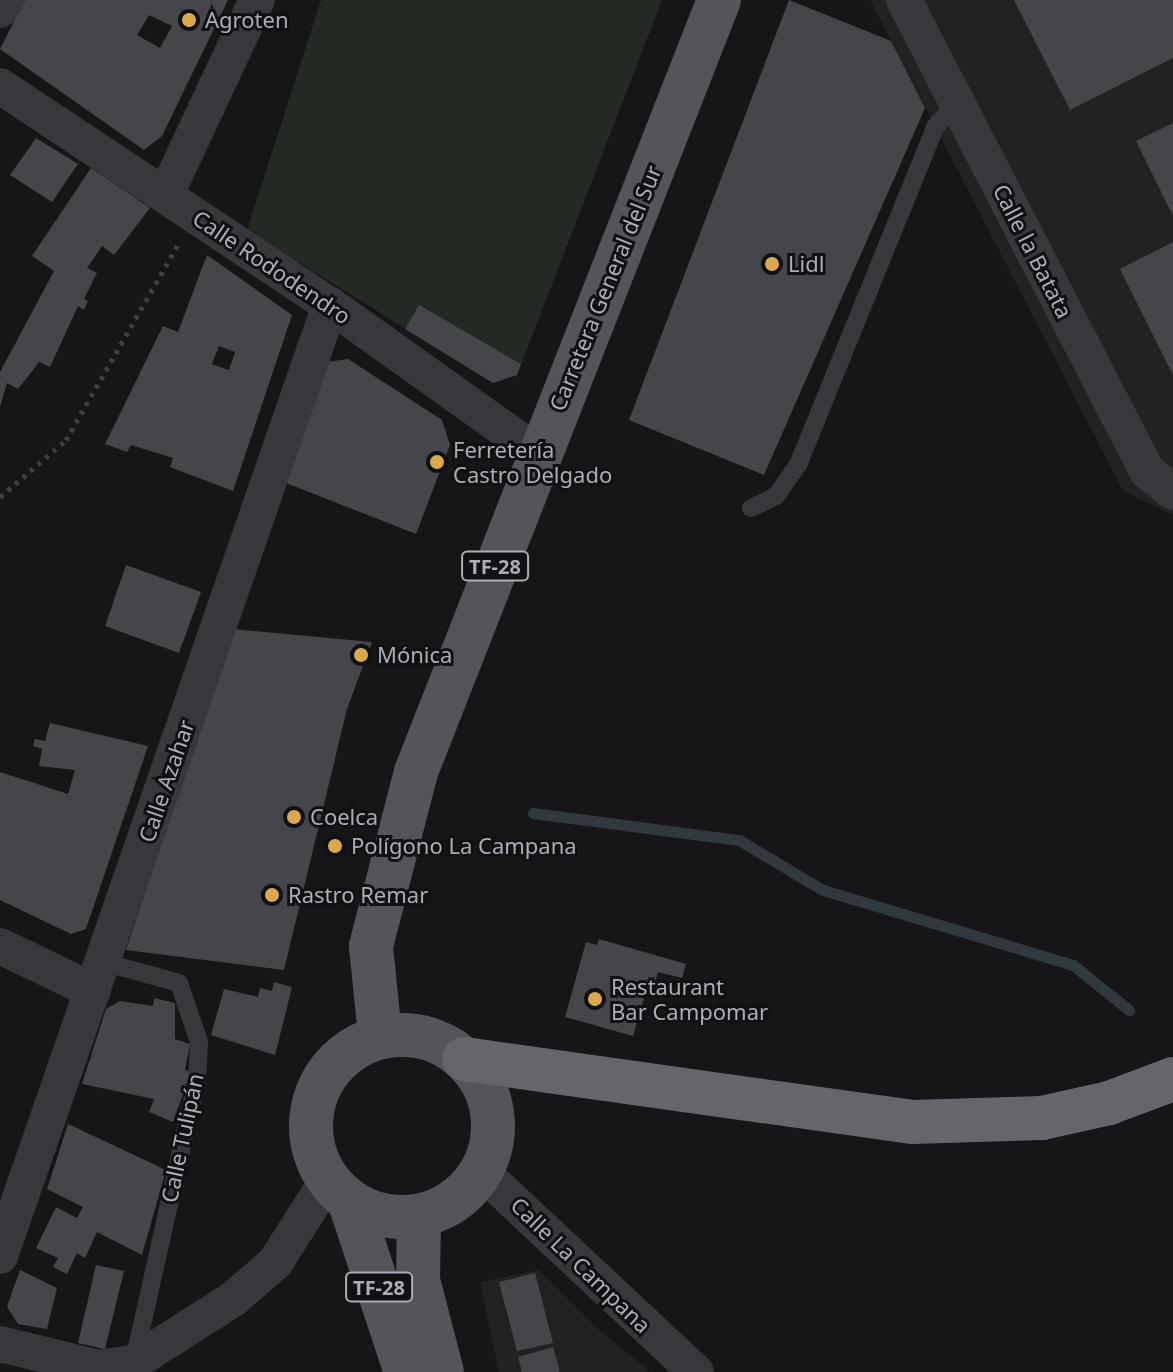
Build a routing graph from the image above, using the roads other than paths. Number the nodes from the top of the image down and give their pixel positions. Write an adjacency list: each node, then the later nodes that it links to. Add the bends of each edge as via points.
1 (6, 0): 5 (street)
2 (257, 0): 8 (street)
3 (719, 0): 10 (main road, Carretera General del Sur / TF-28)
4 (904, 0): 7 (street, Calle la Batata)
5 (0, 10)
6 (0, 86): 8 (street, Calle Rododendro)
7 (957, 103): 11 (street, Calle la Batata, via 1147,471); 12 (lane, via 935,127 798,465 776,496)
8 (180, 204): 9 (street, Calle Rododendro)
9 (330, 305): 10 (street, Calle Rododendro); 14 (street, Calle Azahar)
10 (539, 454): 15 (main road, Carretera General del Sur / TF-28, via 421,757 396,841 371,946)
11 (1173, 492)
12 (751, 508)
13 (0, 946): 14 (street)
14 (98, 976): 21 (street, Calle Azahar); 23 (lane, Calle Tulipán, via 179,983 199,1042 197,1079)
15 (380, 1035): 16 (main road, via 432,1040); 19 (main road, TF-28, via 338,1061 319,1088 310,1119 313,1152)
16 (464, 1059): 17 (highway, via 912,1122 1042,1118 1109,1103); 18 (main road, via 483,1083 493,1114 492,1146)
17 (1173, 1079)
18 (482, 1172): 20 (main road, via 454,1202); 24 (street, Calle La Campana)
19 (339, 1192): 20 (main road, via 383,1217); 23 (street, via 275,1263 233,1299); 25 (main road, TF-28)
20 (419, 1217): 26 (main road, TF-28, via 418,1280)
21 (0, 1256)
22 (0, 1344): 23 (street, via 98,1368)
23 (134, 1367)
24 (693, 1368)
25 (406, 1372)
26 (442, 1372)

